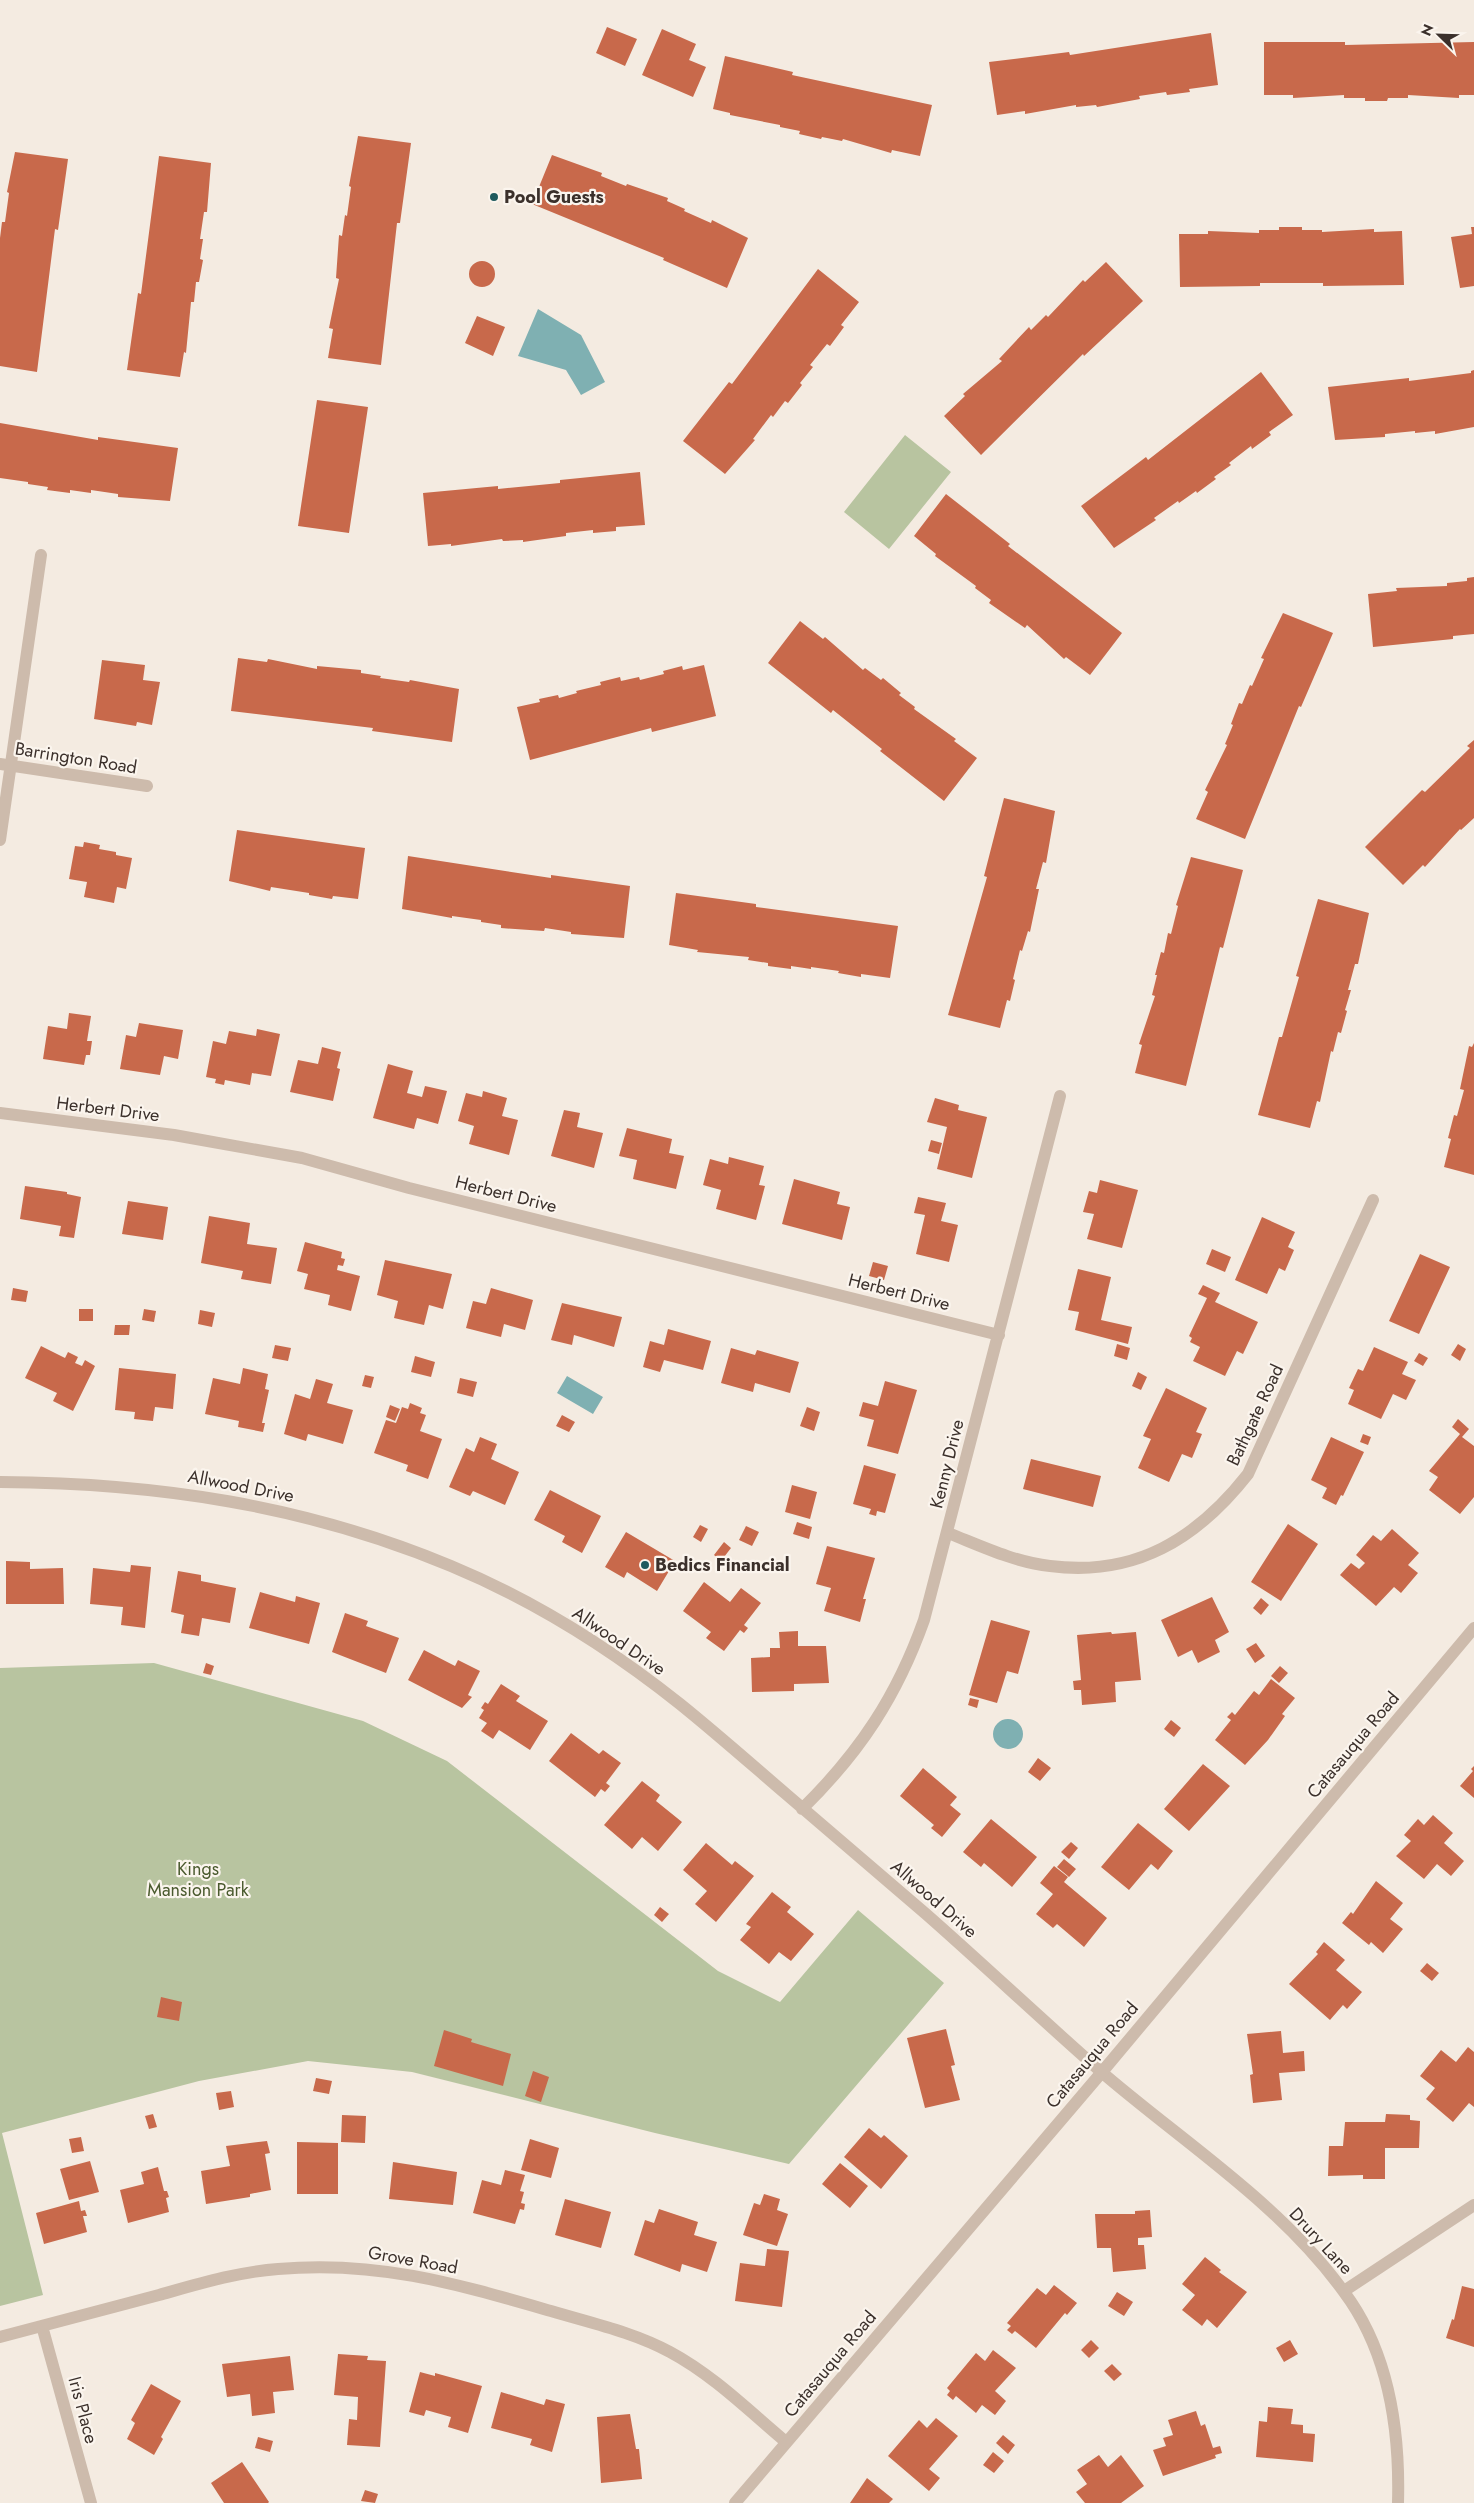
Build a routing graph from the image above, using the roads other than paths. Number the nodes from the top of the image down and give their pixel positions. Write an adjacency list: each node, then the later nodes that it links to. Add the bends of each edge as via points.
1 (41, 555): 2 (street)
2 (5, 765): 3 (street, Barrington Road); 4 (street)
3 (146, 786)
4 (0, 840)
5 (1060, 1096): 8 (street, Kenny Drive)
6 (0, 1113): 8 (street, Herbert Drive, via 174,1135 302,1158 409,1188)
7 (1373, 1200): 10 (street, Bathgate Road, via 1248,1474 1226,1503 1199,1527 1169,1546 1136,1559 1102,1566 1066,1568 1013,1558)
8 (998, 1335): 10 (street, Kenny Drive)
9 (0, 1482): 12 (street, Allwood Drive, via 76,1482 183,1492 290,1512 373,1536 454,1568 533,1606 608,1651 678,1703)
10 (948, 1533): 12 (street, Kenny Drive, via 924,1620 895,1690 854,1753)
11 (1474, 1628): 13 (street, Catasauqua Road)
12 (802, 1809): 13 (street, Allwood Drive, via 925,1913)
13 (1102, 2072): 15 (street, Drury Lane, via 1296,2234); 18 (street, Catasauqua Road)
14 (1474, 2205): 15 (street)
15 (1344, 2291): 21 (street, Drury Lane, via 1368,2332 1382,2367 1397,2442)
16 (42, 2326): 17 (street, Grove Road); 18 (street, Grove Road, via 233,2275 320,2267 406,2273 628,2333 670,2352 709,2378); 19 (street, Iris Place)
17 (0, 2337)
18 (786, 2442): 20 (street, Catasauqua Road)
19 (91, 2503)
20 (735, 2503)
21 (1398, 2503)

